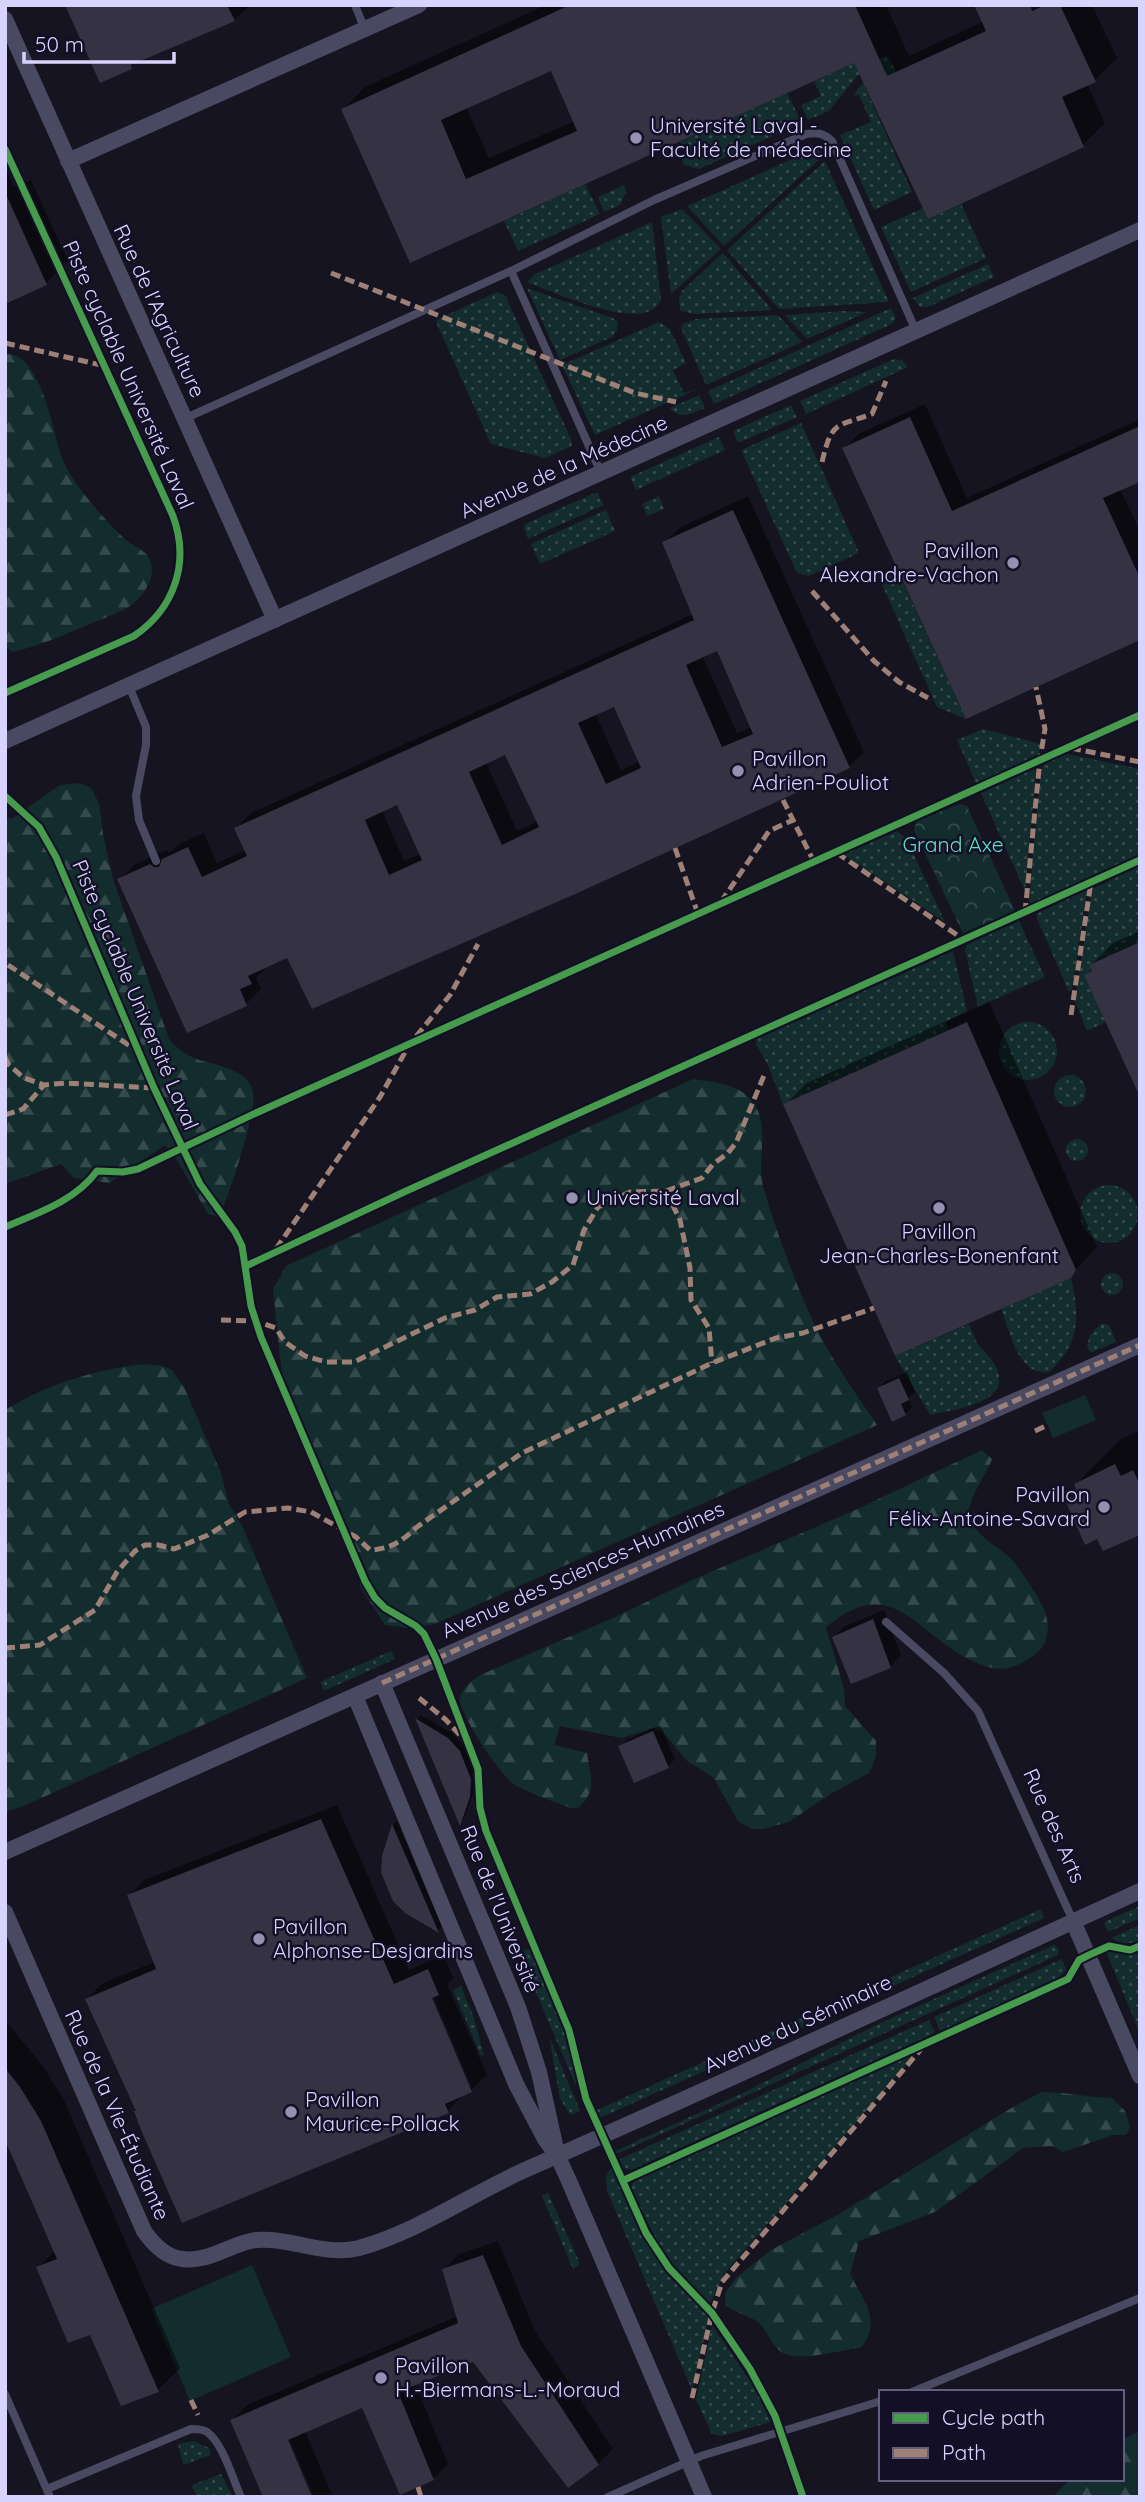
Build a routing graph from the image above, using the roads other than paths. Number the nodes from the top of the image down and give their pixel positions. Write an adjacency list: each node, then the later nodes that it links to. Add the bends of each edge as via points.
1 (355, 5): 4 (lane)
2 (419, 5): 4 (street)
3 (5, 19): 5 (street, Rue de l'Agriculture)
4 (365, 30): 5 (street)
5 (68, 161): 9 (street, Rue de l'Agriculture)
6 (1140, 230): 8 (street, Avenue de la Médecine)
7 (511, 271): 8 (lane, via 654,200 817,132 832,141); 9 (lane); 10 (lane)
8 (916, 331): 10 (street, Avenue de la Médecine)
9 (186, 418): 11 (street, Rue de l'Agriculture)
10 (601, 473): 11 (street, Avenue de la Médecine)
11 (275, 620): 12 (street, Avenue de la Médecine)
12 (129, 686): 13 (street, Avenue de la Médecine); 14 (lane, via 146,727 136,796 139,820)
13 (5, 741)
14 (156, 862)
15 (1140, 1345): 17 (street, Avenue des Sciences-Humaines)
16 (886, 1622): 22 (lane, Rue des Arts, via 951,1680 978,1711)
17 (382, 1683): 18 (street, Avenue des Sciences-Humaines); 24 (street, Rue de l'Université, via 517,2007 539,2072)
18 (355, 1696): 19 (street, Avenue des Sciences-Humaines); 24 (street, Rue de l'Université, via 510,2072)
19 (5, 1852)
20 (1140, 1891): 22 (street)
21 (5, 1912): 24 (street, Rue de la Vie-Étudiante, via 144,2231 164,2253 192,2259 263,2240 332,2251 359,2248)
22 (1073, 1921): 23 (street, Rue des Arts); 24 (street, Avenue du Séminaire)
23 (1138, 2066)
24 (558, 2157): 29 (street, Rue de l'Université)
25 (1140, 2298): 26 (lane)
26 (917, 2390)
27 (5, 2394): 30 (lane)
28 (879, 2402): 29 (lane)
29 (689, 2461): 32 (lane); 33 (street, Rue de l'Université)
30 (48, 2493): 31 (lane, via 199,2429 220,2449)
31 (241, 2497)
32 (607, 2497)
33 (704, 2497)

